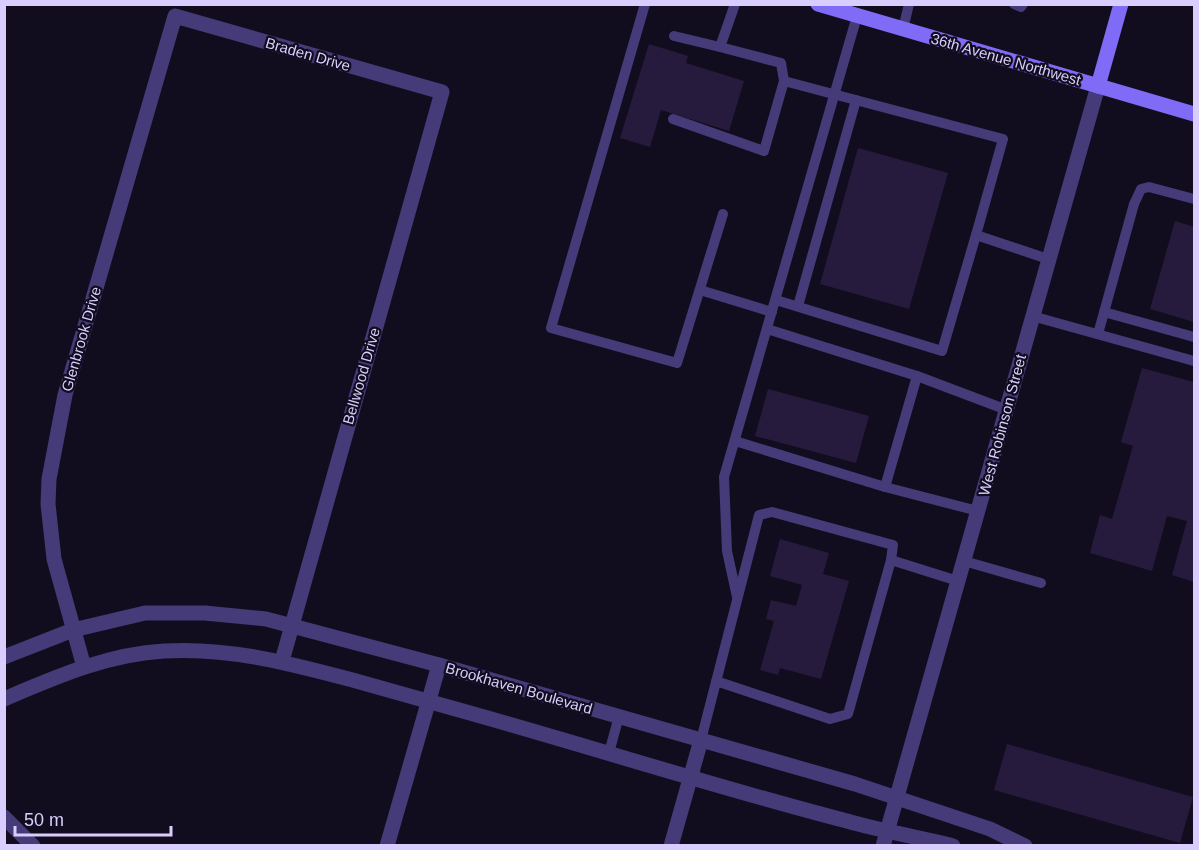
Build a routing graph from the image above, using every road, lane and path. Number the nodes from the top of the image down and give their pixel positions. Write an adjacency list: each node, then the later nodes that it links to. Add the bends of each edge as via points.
1 (645, 4): 24 (lane, via 551,328 677,363)
2 (735, 4): 12 (lane)
3 (818, 4): 8 (main road, 36th Avenue Northwest)
4 (909, 4): 10 (lane)
5 (1014, 4): 6 (lane)
6 (1023, 4)
7 (1121, 4): 14 (main road, West Robinson Street)
8 (853, 11): 10 (main road, 36th Avenue Northwest); 16 (lane)
9 (175, 16): 15 (street, Braden Drive); 45 (street, Glenbrook Drive, via 65,395 53,452 48,496 50,532)
10 (903, 29): 14 (main road, 36th Avenue Northwest)
11 (674, 36): 12 (lane)
12 (720, 47): 13 (lane, via 781,63)
13 (784, 81): 16 (lane); 19 (lane, via 764,151)
14 (1098, 86): 18 (main road, 36th Avenue Northwest); 23 (street, West Robinson Street)
15 (442, 92): 44 (street, Bellwood Drive)
16 (835, 94): 17 (lane); 25 (lane)
17 (856, 100): 22 (lane, via 1003,139); 26 (lane)
18 (1194, 114)
19 (673, 119)
20 (1194, 199): 28 (lane, via 1149,187 1141,189)
21 (723, 213): 24 (lane)
22 (976, 235): 23 (lane); 26 (lane, via 942,351)
23 (1048, 259): 29 (street, West Robinson Street)
24 (700, 290): 27 (lane)
25 (776, 300): 26 (lane); 27 (lane)
26 (798, 306)
27 (772, 312): 30 (lane)
28 (1104, 312): 31 (lane); 32 (lane)
29 (1032, 316): 31 (lane); 35 (street, West Robinson Street)
30 (767, 329): 34 (lane); 36 (lane)
31 (1098, 334): 33 (lane)
32 (1194, 338)
33 (1194, 361)
34 (917, 376): 35 (lane); 37 (lane)
35 (1007, 410): 38 (street, West Robinson Street)
36 (735, 441): 37 (lane); 43 (lane, via 724,477 727,551)
37 (885, 487): 38 (lane)
38 (978, 511): 40 (street, West Robinson Street)
39 (891, 560): 41 (lane); 43 (lane, via 893,545 772,512 759,515); 50 (lane, via 848,714 830,719)
40 (964, 561): 41 (street, West Robinson Street); 42 (lane)
41 (958, 581): 57 (street, West Robinson Street)
42 (1041, 583)
43 (737, 600): 50 (lane)
44 (291, 624): 45 (street, Brookhaven Boulevard, via 236,614 175,612 145,613); 47 (street, Bellwood Drive); 48 (street, Brookhaven Boulevard)
45 (73, 630): 46 (street, Brookhaven Boulevard); 49 (street, Glenbrook Drive)
46 (4, 657)
47 (282, 661): 49 (street, via 216,652 163,651 104,660); 52 (street)
48 (439, 665): 52 (street); 53 (street, Brookhaven Boulevard)
49 (84, 668): 51 (street)
50 (716, 681): 54 (lane)
51 (4, 699)
52 (429, 701): 55 (street); 61 (street)
53 (619, 716): 54 (street, Brookhaven Boulevard); 55 (lane)
54 (702, 740): 56 (street); 57 (street, Brookhaven Boulevard)
55 (609, 753): 56 (street)
56 (691, 777): 59 (street); 62 (street)
57 (896, 798): 59 (street, West Robinson Street); 64 (street, Brookhaven Boulevard, via 990,829)
58 (4, 817): 60 (street)
59 (885, 838): 63 (street)
60 (33, 846)
61 (387, 846)
62 (671, 846)
63 (953, 846)
64 (1025, 846)

